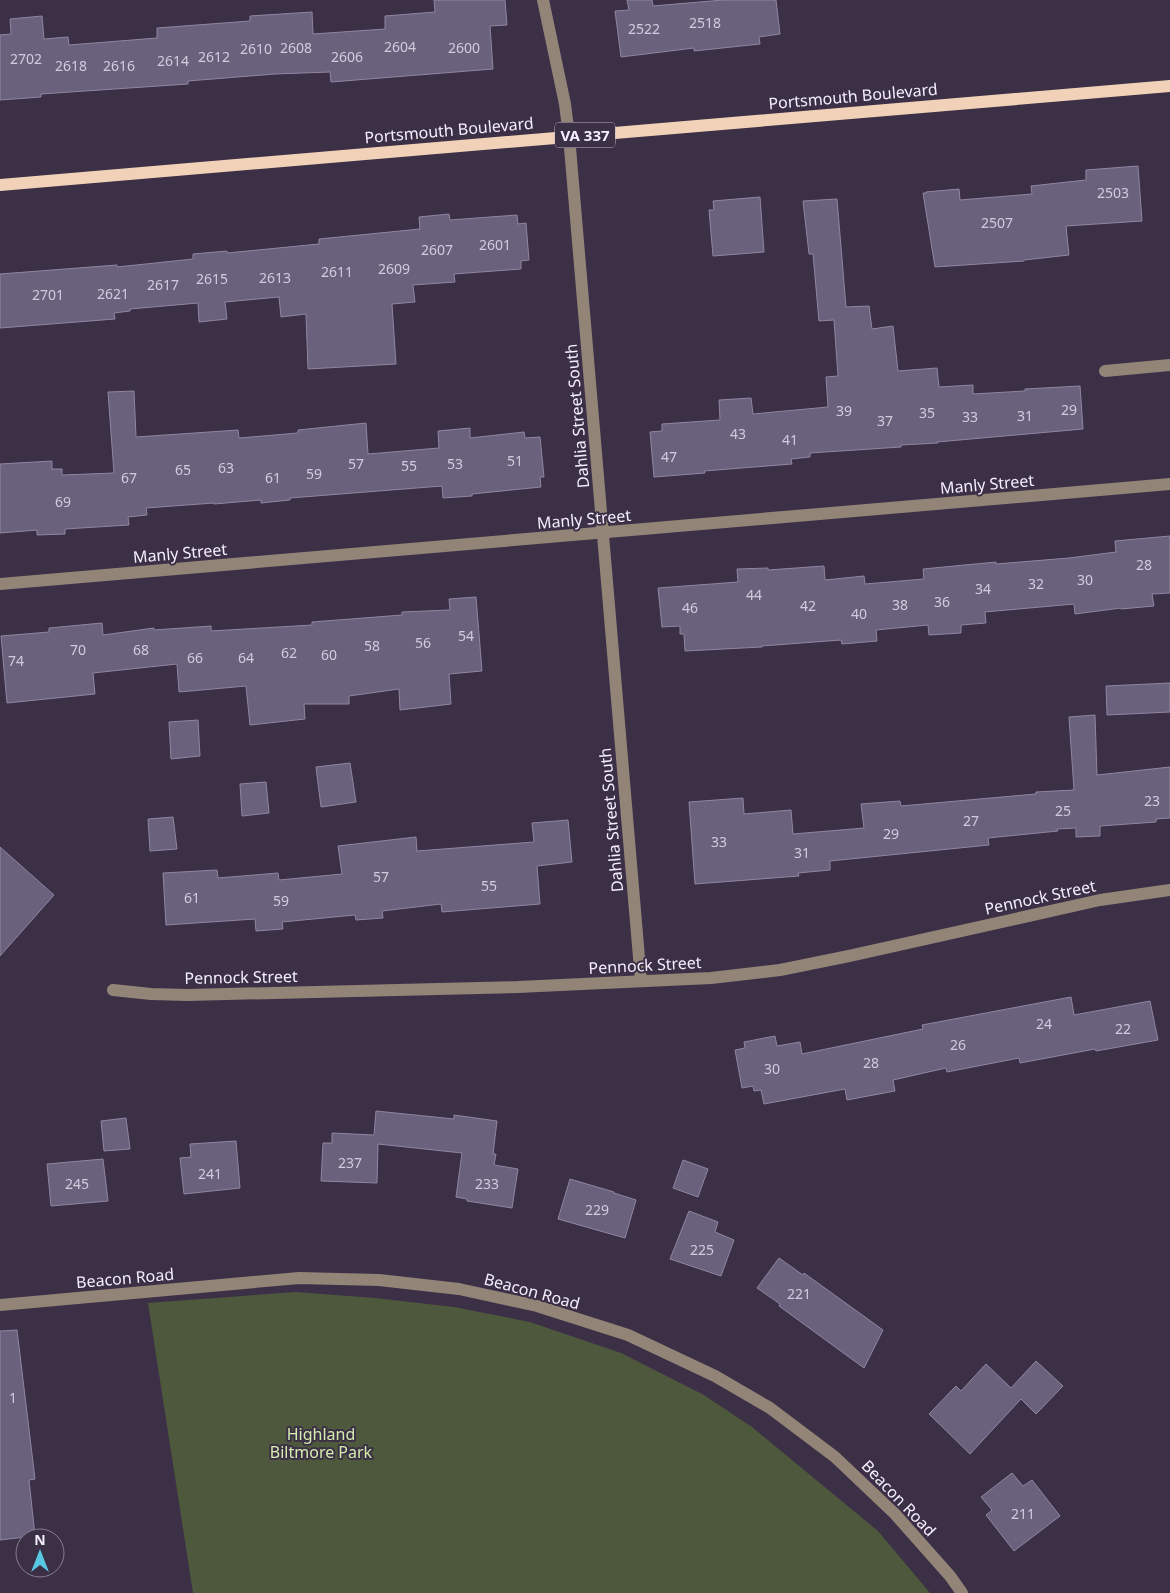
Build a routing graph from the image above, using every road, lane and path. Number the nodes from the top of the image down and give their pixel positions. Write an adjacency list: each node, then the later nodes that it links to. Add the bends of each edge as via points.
1 (543, 0): 3 (street, Dahlia Street South)
2 (1170, 86): 3 (main road, Portsmouth Boulevard / VA 337)
3 (569, 136): 4 (main road, Portsmouth Boulevard / VA 337); 8 (street, Dahlia Street South)
4 (0, 185)
5 (1170, 365): 6 (street)
6 (1105, 371)
7 (1170, 484): 8 (street, Manly Street)
8 (603, 533): 9 (street, Manly Street); 11 (street, Dahlia Street South)
9 (0, 584)
10 (1170, 890): 11 (street, Pennock Street, via 1100,900 780,970)
11 (641, 982): 12 (street, Pennock Street, via 188,995)
12 (113, 990)
13 (0, 1305): 14 (street, Beacon Road, via 299,1278 379,1280 459,1289 537,1306 628,1335 715,1376 770,1408 835,1458 896,1514)
14 (962, 1593)

